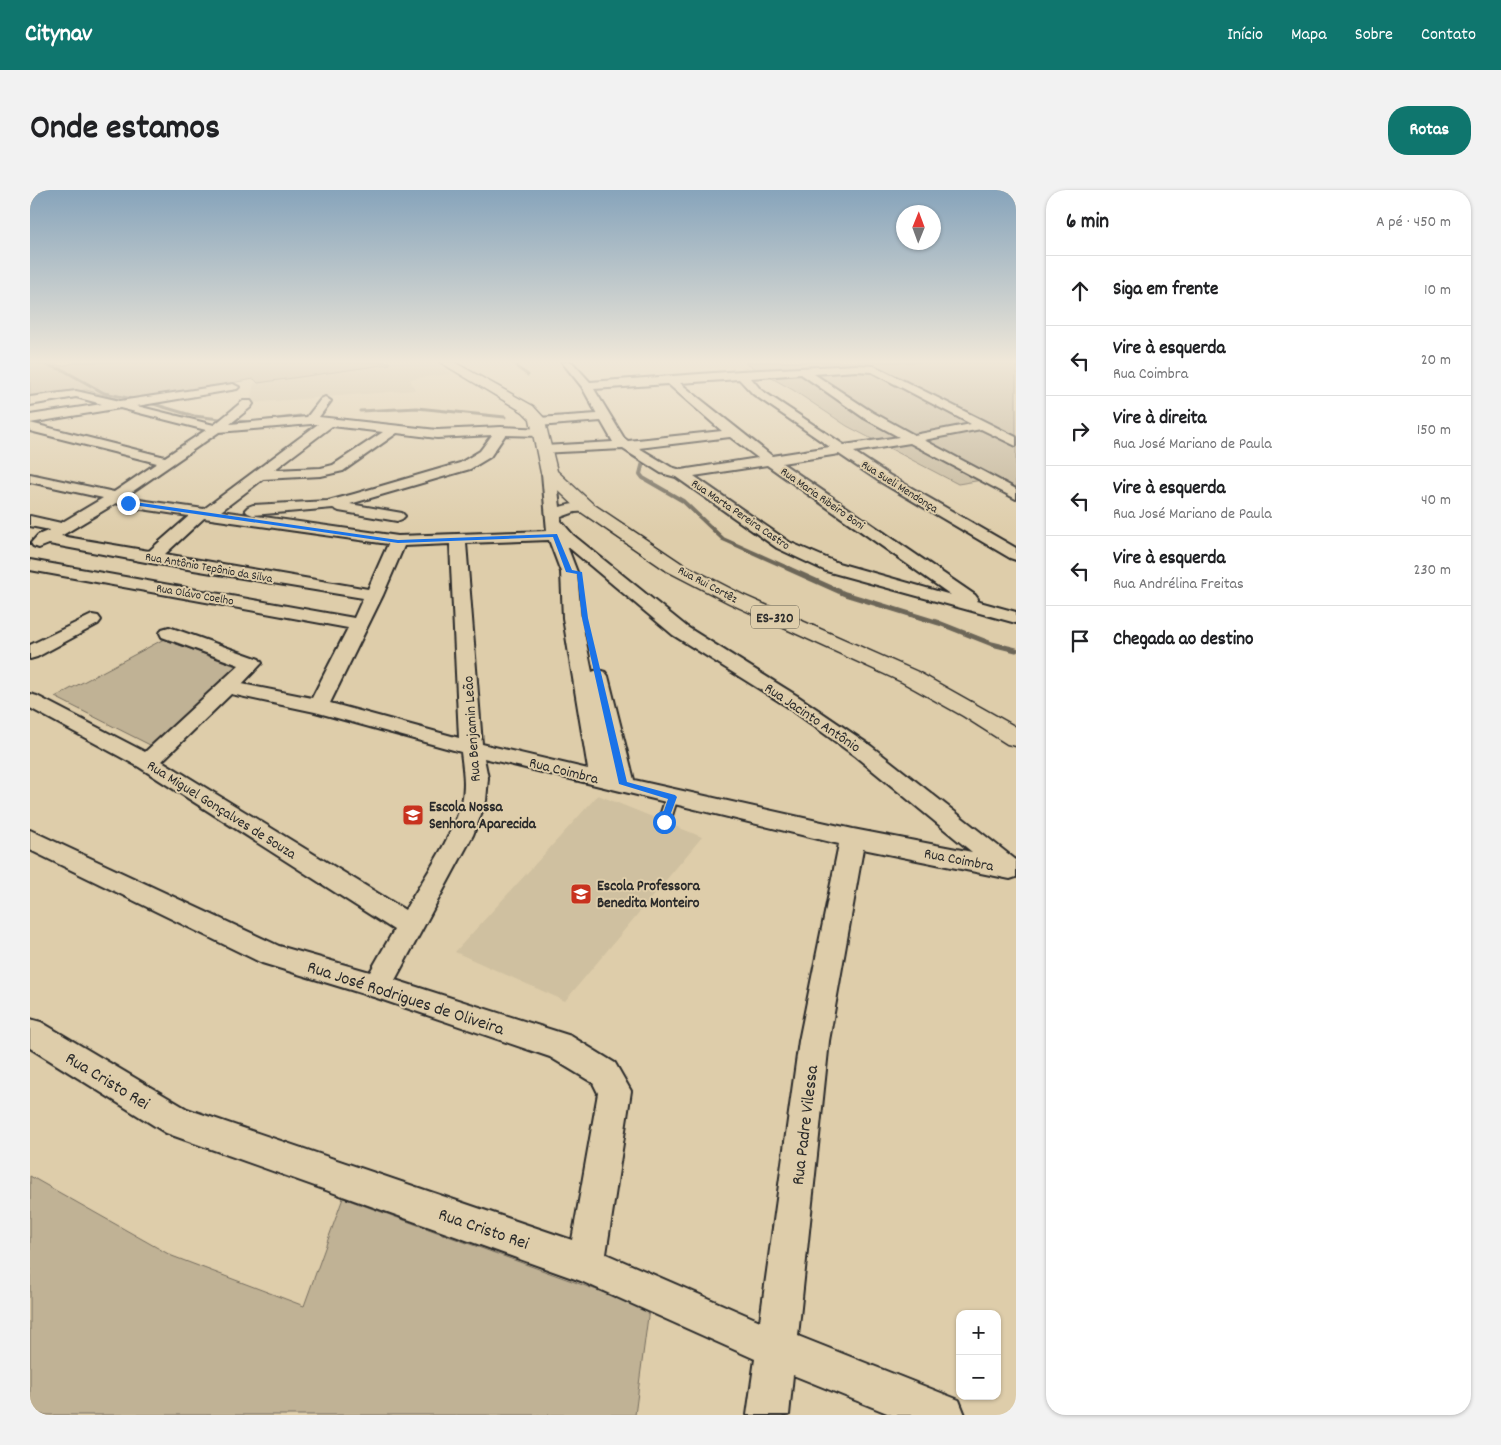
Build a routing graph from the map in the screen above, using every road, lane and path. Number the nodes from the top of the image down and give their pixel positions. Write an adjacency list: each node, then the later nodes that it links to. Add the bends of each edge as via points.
1 (180, 419): 15 (street)
2 (227, 419): 15 (street)
3 (537, 419): 14 (main road)
4 (590, 419): 14 (street)
5 (605, 419): 21 (street, Rua Marta Pereira Castro, via 619,440)
6 (718, 419): 18 (street, Rua Maria Ribeiro Boni)
7 (798, 419): 22 (street, Rua Sueli Mendonça)
8 (875, 419): 19 (street)
9 (972, 419): 12 (street)
10 (311, 420): 11 (street); 15 (street)
11 (330, 422): 16 (street); 29 (street)
12 (983, 425): 19 (street); 20 (street)
13 (30, 427): 25 (street)
14 (539, 427): 17 (street); 23 (main road)
15 (216, 428): 25 (street)
16 (394, 430): 17 (street, via 437,434); 29 (street, via 338,468)
17 (501, 431): 33 (street, via 486,454 465,466)
18 (733, 432): 21 (street); 24 (street, Rua Maria Ribeiro Boni)
19 (911, 439): 22 (street); 32 (street)
20 (1016, 442)
21 (629, 445): 23 (street); 28 (street, Rua Marta Pereira Castro, via 666,470)
22 (842, 449): 24 (street); 44 (street, Rua Sueli Mendonça, via 884,478)
23 (544, 450): 27 (main road)
24 (770, 460): 28 (street); 50 (street, Rua Maria Ribeiro Boni)
25 (168, 462): 31 (street)
26 (30, 465): 31 (street)
27 (549, 473): 34 (main road, Rua Rui Cortêz / ES-320); 39 (street)
28 (681, 474): 50 (street, Rua Marta Pereira Castro, via 783,545 832,567)
29 (260, 475): 35 (street)
30 (30, 478): 31 (street)
31 (121, 494): 35 (street, via 128,503); 38 (street)
32 (1016, 495)
33 (328, 505): 35 (street); 36 (street)
34 (588, 508): 39 (street, via 574,508); 59 (main road, Rua Rui Cortêz / ES-320, via 698,580 910,677)
35 (205, 513): 42 (street); 45 (street)
36 (397, 516)
37 (30, 522): 38 (street)
38 (62, 528): 40 (street)
39 (559, 529): 41 (street); 47 (street, Rua Jacinto Antônio); 48 (street)
40 (44, 538): 43 (street); 45 (street, Rua Antônio Tepônio da Silva)
41 (458, 538): 42 (street); 60 (street, Rua Benjamin Leão)
42 (398, 541): 49 (street)
43 (30, 552)
44 (1016, 555)
45 (151, 558): 49 (street, Rua Antônio Tepônio da Silva)
46 (30, 565): 53 (street, Rua Olávo Coelho)
47 (604, 570): 48 (street); 67 (street, Rua Jacinto Antônio, via 680,631 792,701 863,751)
48 (574, 572): 62 (street, via 578,618)
49 (374, 595): 53 (street)
50 (984, 609): 51 (street, Rua Marta Pereira Castro)
51 (1015, 619)
52 (92, 620): 55 (street)
53 (359, 624): 58 (street)
54 (169, 633): 56 (street, via 252,663)
55 (30, 653)
56 (227, 687): 58 (street, Rua Coimbra); 61 (street)
57 (30, 700): 61 (street, Rua Miguel Gonçalves de Souza)
58 (318, 706): 60 (street, Rua Coimbra)
59 (1016, 738)
60 (471, 748): 62 (street, Rua Coimbra); 68 (street, Rua Benjamin Leão, via 476,778 474,801 461,835)
61 (147, 762): 68 (street, Rua Miguel Gonçalves de Souza)
62 (612, 782): 63 (street, Rua Coimbra)
63 (672, 797): 64 (lane); 65 (street, Rua Coimbra)
64 (664, 822)
65 (853, 838): 67 (street, Rua Coimbra); 72 (street, Rua Padre Vilessa, via 814,1041)
66 (30, 839): 69 (street, Rua José Rodrigues de Oliveira, via 272,955)
67 (1013, 872)
68 (410, 927): 69 (street, Rua Benjamin Leão)
69 (376, 986): 71 (street, Rua José Rodrigues de Oliveira, via 560,1046 604,1073 615,1091)
70 (30, 1032): 71 (street, Rua Cristo Rei, via 178,1122)
71 (586, 1264): 72 (street, Rua Cristo Rei)
72 (776, 1348): 73 (street, Rua Padre Vilessa); 74 (street, Rua Cristo Rei)
73 (768, 1415)
74 (944, 1415)

